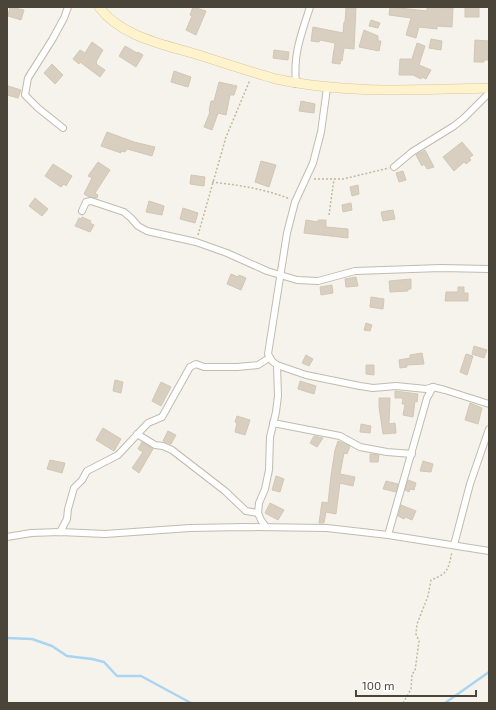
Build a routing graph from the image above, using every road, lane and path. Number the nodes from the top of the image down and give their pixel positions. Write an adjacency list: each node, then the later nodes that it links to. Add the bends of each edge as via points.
1 (68, 7): 9 (street, via 52,40 28,78 25,95)
2 (99, 7): 4 (street, via 119,26 150,41)
3 (310, 7): 5 (street, via 296,53)
4 (253, 72): 5 (street); 13 (path, via 226,137)
5 (296, 84): 6 (street)
6 (327, 88): 7 (street); 11 (street, via 321,132 313,163)
7 (489, 88)
8 (489, 93): 10 (street, via 454,126 412,152)
9 (63, 128)
10 (394, 167): 12 (path)
11 (305, 179): 12 (path); 14 (street)
12 (334, 179): 16 (path)
13 (212, 182): 14 (path, via 272,192); 17 (path)
14 (295, 201): 19 (street)
15 (82, 211): 17 (street, via 86,202 91,201 124,212 147,231)
16 (329, 215)
17 (196, 242): 19 (street)
18 (489, 269): 19 (street, via 355,271 318,281 297,280)
19 (280, 274): 20 (street)
20 (269, 358): 21 (street); 26 (street, via 258,365 204,367 196,364 190,367 162,417 148,423)
21 (277, 365): 22 (street, via 306,375 373,388); 24 (street, via 278,396)
22 (433, 387): 23 (street); 27 (street, via 427,398)
23 (489, 404)
24 (273, 423): 27 (street, via 340,436 360,447); 28 (street, via 269,470)
25 (489, 429): 33 (street, via 470,484)
26 (137, 434): 28 (street, via 155,445 172,450 225,491 246,511); 30 (street, via 118,455 87,471 74,488 67,519)
27 (412, 454): 31 (street)
28 (258, 513): 29 (street)
29 (266, 527): 30 (street, via 190,528 105,534); 31 (street, via 327,528)
30 (60, 532): 32 (street, via 31,532)
31 (388, 535): 33 (street)
32 (7, 537)
33 (454, 545): 34 (street); 35 (path, via 447,571 431,580 417,624 416,634 419,641 415,671 412,674 411,689)
34 (489, 551)
35 (404, 703)

